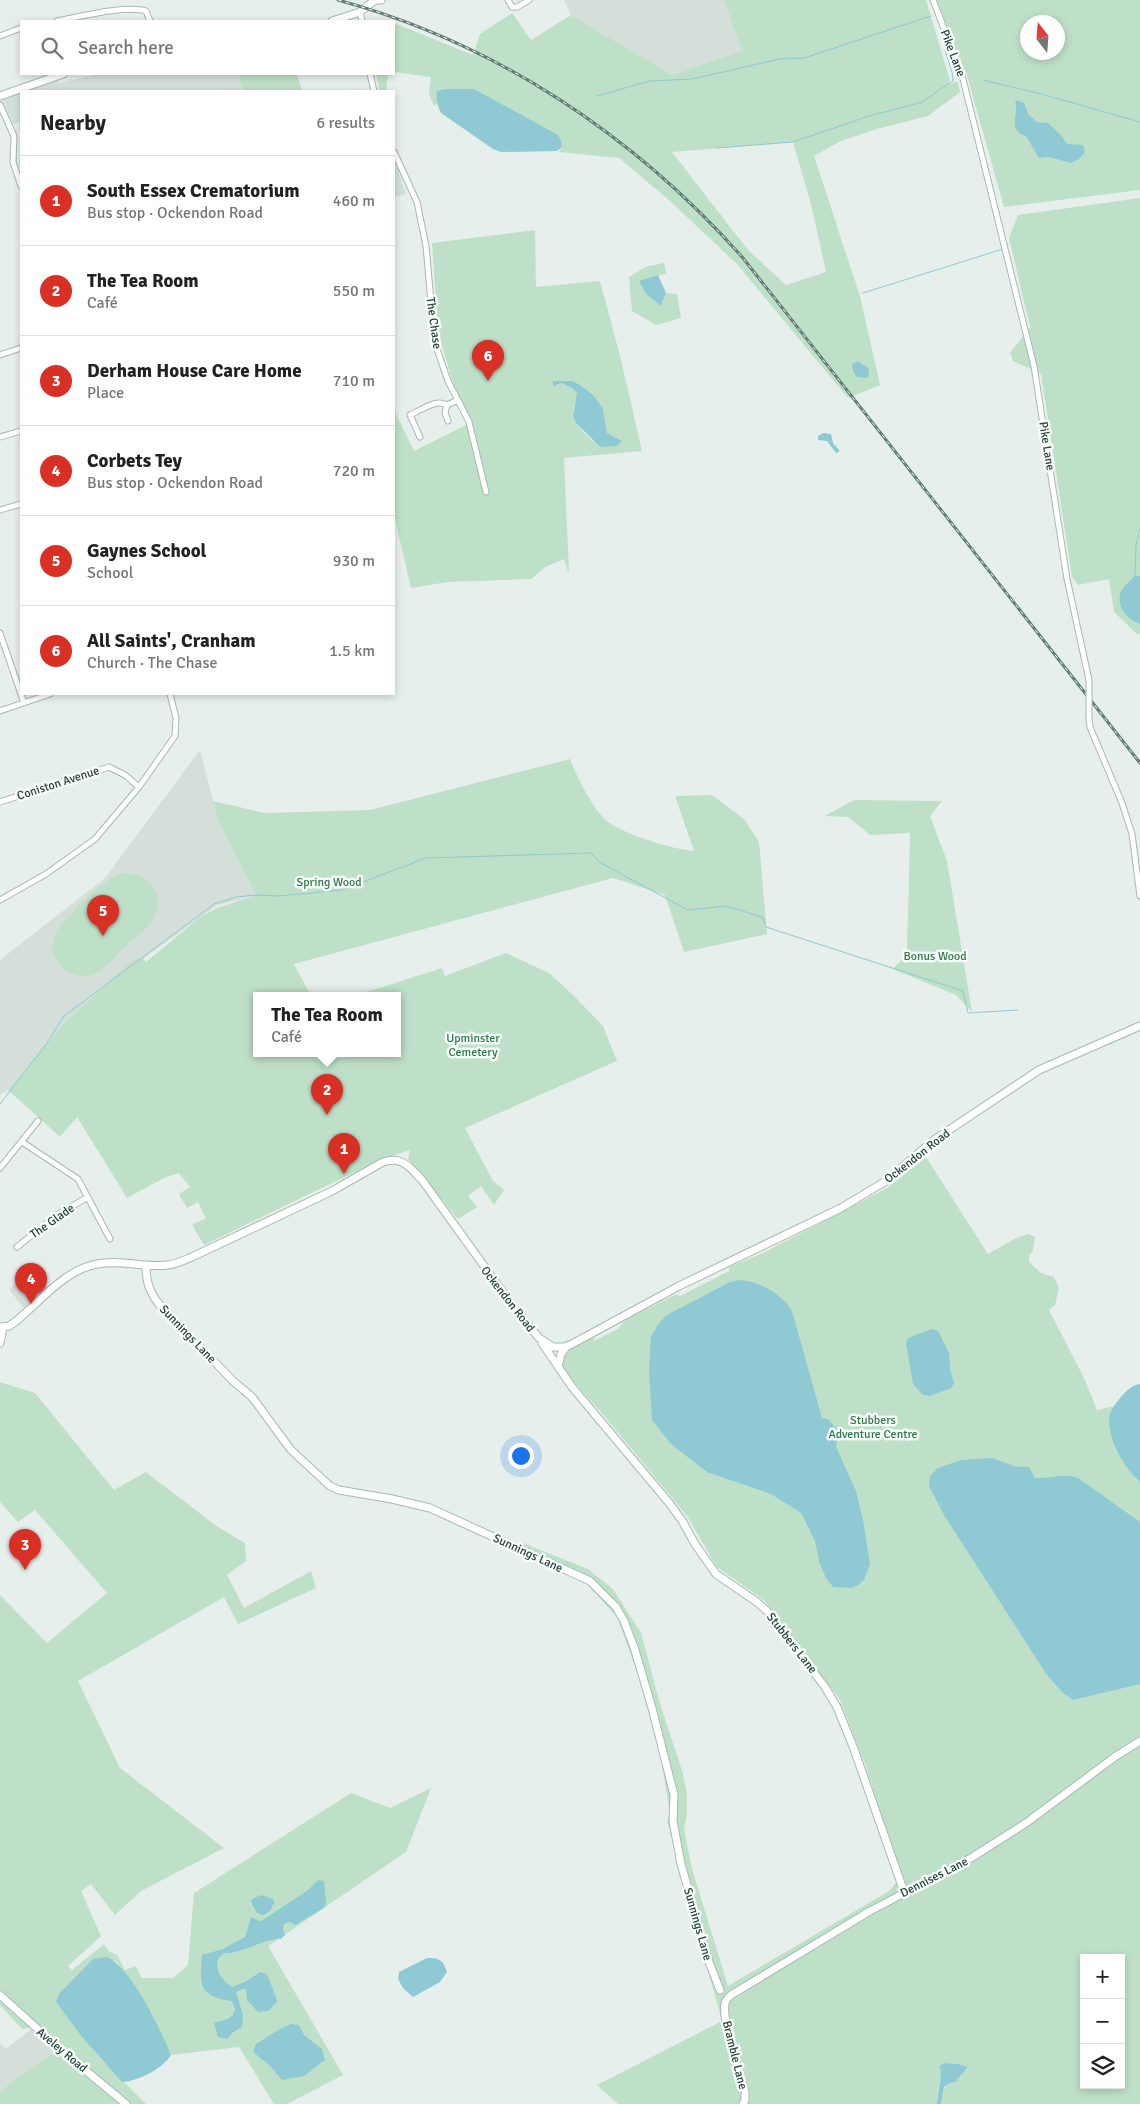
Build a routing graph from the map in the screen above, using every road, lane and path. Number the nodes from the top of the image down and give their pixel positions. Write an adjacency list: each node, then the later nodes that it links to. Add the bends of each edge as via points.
1 (375, 0): 2 (street); 6 (street)
2 (382, 0)
3 (508, 0): 4 (street, via 512,7)
4 (529, 0)
5 (933, 0): 40 (street, Pike Lane, bridge, via 962,75 1034,366 1068,579 1088,680 1090,727 1132,834)
6 (360, 12): 9 (street); 10 (street)
7 (62, 20): 8 (street, via 112,11 143,10)
8 (150, 20)
9 (335, 20)
10 (362, 20)
11 (20, 28): 12 (street)
12 (0, 36)
13 (60, 75): 16 (street)
14 (370, 75): 15 (street)
15 (374, 90)
16 (0, 96)
17 (0, 105): 19 (street, via 14,136 14,162)
18 (395, 154): 22 (street, The Chase, via 417,202 426,246 434,335)
19 (20, 183)
20 (20, 348): 21 (street)
21 (0, 356)
22 (458, 400): 23 (street); 28 (street, The Chase, via 469,422)
23 (446, 405): 24 (street); 27 (street, via 436,403 410,415)
24 (448, 421)
25 (20, 431): 26 (street)
26 (0, 437)
27 (420, 438)
28 (486, 492)
29 (20, 504): 30 (street)
30 (0, 510)
31 (0, 633): 32 (street)
32 (20, 690)
33 (22, 695): 36 (street)
34 (47, 695): 36 (street)
35 (170, 695): 38 (street, via 176,718 175,736)
36 (24, 702): 37 (street)
37 (0, 711)
38 (140, 787): 39 (street, Coniston Avenue, via 109,766); 41 (street, via 95,839 46,874)
39 (0, 802)
40 (1140, 896)
41 (0, 900)
42 (1140, 1026): 53 (street, Ockendon Road, via 1039,1070 934,1140 886,1181 841,1208 679,1286)
43 (38, 1121): 44 (street)
44 (22, 1142): 45 (street); 46 (street, via 78,1180)
45 (0, 1168)
46 (88, 1197): 47 (street); 48 (street, The Glade, via 57,1215)
47 (110, 1239)
48 (17, 1247)
49 (146, 1265): 50 (street, Ockendon Road, via 114,1262 81,1269 15,1322); 51 (street, Ockendon Road, via 168,1266 192,1257 332,1191 383,1162 398,1160 422,1180); 57 (street, Sunnings Lane, via 149,1291 158,1304 252,1397 292,1450 330,1486 430,1508 590,1581 616,1607 634,1647 652,1708 674,1796 673,1820 682,1864)
50 (1, 1327): 52 (street)
51 (539, 1338): 53 (street, Ockendon Road, via 553,1347); 54 (street, Stubbers Lane)
52 (0, 1343)
53 (567, 1346): 54 (street)
54 (558, 1367): 56 (street, Stubbers Lane, via 674,1510 716,1574 769,1613 825,1686 850,1740)
55 (1140, 1741): 56 (street, Dennises Lane, via 971,1858)
56 (904, 1892): 59 (street, Dennises Lane, via 731,1995)
57 (720, 1990)
58 (0, 1995): 60 (street, Aveley Road)
59 (724, 2006): 61 (street, Bramble Lane, via 745,2092)
60 (126, 2104)
61 (743, 2104)

